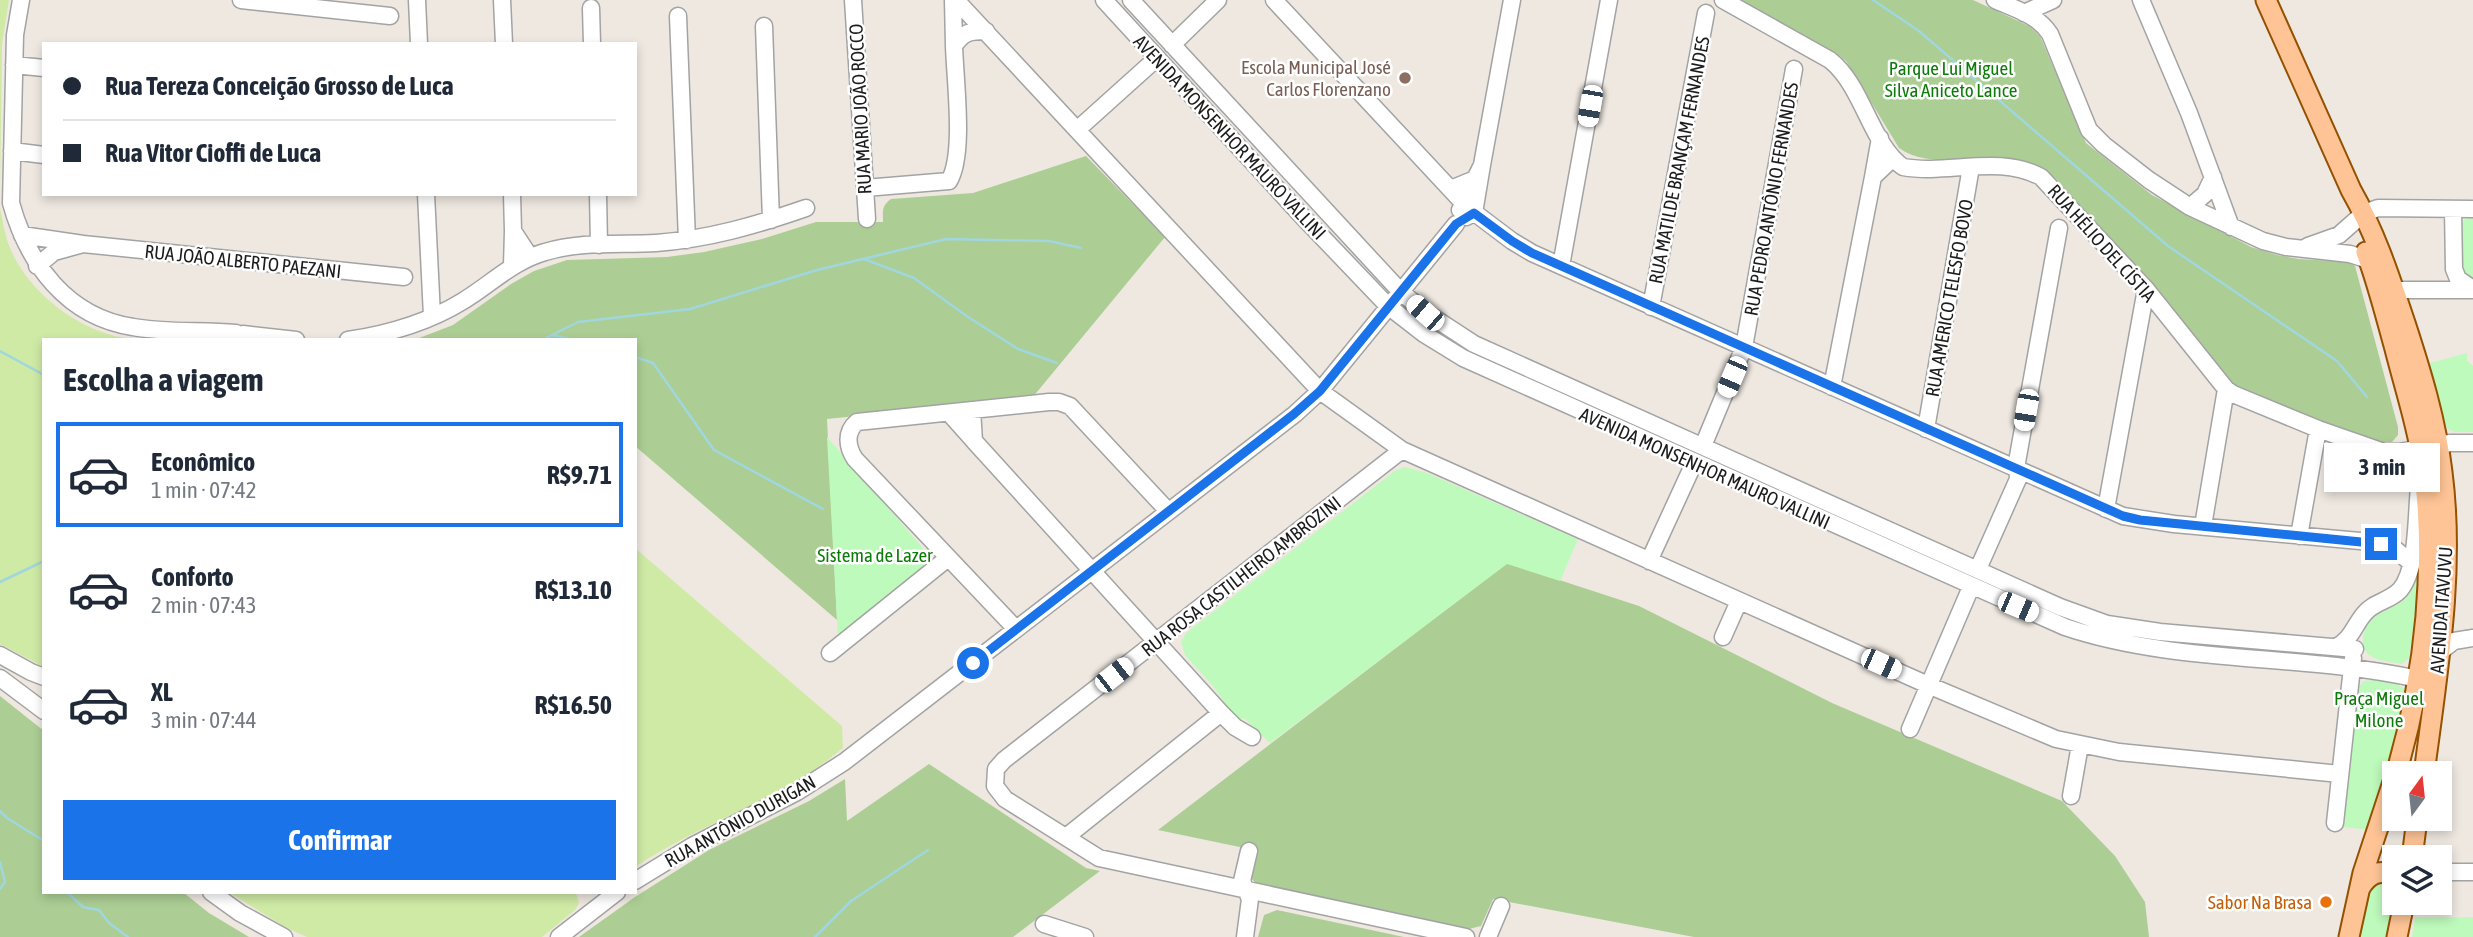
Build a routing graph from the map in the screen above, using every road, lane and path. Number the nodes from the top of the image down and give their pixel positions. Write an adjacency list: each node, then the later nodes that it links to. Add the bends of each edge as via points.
1 (20, 0): 33 (street)
2 (241, 0): 21 (street)
3 (417, 0): 27 (street)
4 (502, 0): 28 (street)
5 (853, 0): 44 (street, RUA MARIO JOÃO ROCCO)
6 (954, 0): 23 (street); 26 (street)
7 (1104, 0): 32 (street, AVENIDA MONSENHOR MAURO VALLINI)
8 (1131, 0): 30 (street, AVENIDA MONSENHOR MAURO VALLINI)
9 (1218, 0): 30 (street)
10 (1274, 0): 45 (street)
11 (1512, 0): 41 (street)
12 (1609, 0): 72 (street)
13 (1721, 0): 18 (street, RUA MATILDE BRANÇAM FERNANDES); 31 (street)
14 (1995, 0): 20 (street)
15 (2053, 0): 20 (street)
16 (2141, 0): 43 (street)
17 (2266, 0): 55 (main road, AVENIDA ITAVUVU)
18 (1708, 6): 81 (street, RUA MATILDE BRANÇAM FERNANDES)
19 (591, 8): 29 (street)
20 (2024, 13): 50 (street, via 2044,24 2050,34 2095,138)
21 (390, 16)
22 (678, 16): 63 (street)
23 (974, 19): 25 (street); 26 (street)
24 (764, 26): 58 (street)
25 (986, 31): 26 (street, via 972,31); 35 (street)
26 (959, 40): 44 (street, via 957,153 949,181)
27 (419, 42)
28 (505, 42)
29 (592, 42)
30 (1172, 45): 78 (street, AVENIDA MONSENHOR MAURO VALLINI)
31 (1805, 47): 36 (street, via 1841,68); 89 (street, RUA PEDRO ANTÔNIO FERNANDES, via 1794,69)
32 (1157, 58): 35 (street); 80 (street, AVENIDA MONSENHOR MAURO VALLINI)
33 (14, 65): 34 (street); 37 (street)
34 (42, 68)
35 (1078, 129): 91 (street)
36 (1880, 138): 39 (street); 42 (street)
37 (12, 151): 38 (street); 62 (street, via 11,203)
38 (42, 155)
39 (1893, 158): 40 (street, RUA HÉLIO DEL CÍSTIA, via 1912,168); 42 (street)
40 (1971, 167): 49 (street, RUA HÉLIO DEL CÍSTIA, via 2033,172); 95 (street, RUA AMERICO TELESFO BOVO)
41 (1478, 172): 45 (street); 52 (street)
42 (1873, 177): 90 (street)
43 (2213, 177): 50 (street, via 2205,194); 59 (street)
44 (865, 188): 57 (street, RUA MARIO JOÃO ROCCO)
45 (1451, 189): 52 (street)
46 (426, 196): 82 (street)
47 (512, 196): 61 (street)
48 (597, 196): 65 (street)
49 (2064, 203): 56 (street, RUA HÉLIO DEL CÍSTIA); 60 (street)
50 (2190, 207): 59 (street)
51 (806, 208): 58 (street)
52 (1468, 208): 72 (street, via 1512,241); 78 (street, RUA ANTÔNIO DURIGAN)
53 (2453, 209): 54 (street); 55 (street, via 2378,208); 69 (street)
54 (2473, 209)
55 (2360, 217): 66 (street, via 2339,235); 68 (main road, AVENIDA ITAVUVU); 77 (main road, AVENIDA ITAVUVU)
56 (2079, 218): 60 (street); 74 (street, RUA HÉLIO DEL CÍSTIA)
57 (867, 219)
58 (771, 220): 63 (street)
59 (2231, 227): 66 (street, via 2275,245)
60 (2059, 228): 103 (street)
61 (513, 231): 67 (street); 71 (street)
62 (22, 235): 64 (street, RUA JOÃO ALBERTO PAEZANI); 70 (street)
63 (687, 240): 65 (street)
64 (83, 244): 70 (street, RUA JOÃO ALBERTO PAEZANI, via 54,252); 73 (street, RUA JOÃO ALBERTO PAEZANI)
65 (599, 245): 67 (street, via 565,247)
66 (2302, 248): 68 (street)
67 (530, 257): 71 (street)
68 (2370, 260): 77 (main road, via 2384,284); 101 (main road, AVENIDA ITAVUVU)
69 (2453, 263): 75 (street, via 2448,277); 76 (street, via 2458,279)
70 (37, 266): 84 (street, via 55,287 91,313 133,327)
71 (512, 266): 82 (street, via 462,302)
72 (1561, 266): 81 (street)
73 (404, 278)
74 (2146, 289): 79 (street, RUA HÉLIO DEL CÍSTIA); 83 (street)
75 (2431, 289): 76 (street); 77 (street)
76 (2473, 289)
77 (2395, 290): 101 (main road, AVENIDA ITAVUVU, via 2425,386)
78 (1400, 291): 80 (street, RUA ANTÔNIO DURIGAN); 99 (street, AVENIDA MONSENHOR MAURO VALLINI, via 1425,313 1475,344)
79 (2156, 302): 83 (street); 92 (street, RUA HÉLIO DEL CÍSTIA)
80 (1388, 306): 91 (street, RUA ANTÔNIO DURIGAN); 102 (street, AVENIDA MONSENHOR MAURO VALLINI, via 1463,358)
81 (1651, 307): 89 (street)
82 (432, 316): 88 (street)
83 (2141, 321): 104 (street)
84 (162, 329): 85 (street); 86 (street)
85 (238, 336): 87 (street)
86 (196, 338)
87 (267, 338)
88 (357, 338)
89 (1744, 347): 90 (street); 99 (street, RUA PEDRO ANTÔNIO FERNANDES)
90 (1832, 387): 95 (street)
91 (1320, 391): 100 (street); 105 (street, RUA ANTÔNIO DURIGAN)
92 (2230, 391): 96 (street, RUA HÉLIO DEL CÍSTIA); 106 (street, via 2222,407)
93 (972, 410): 94 (street); 97 (street); 105 (street, via 1049,402 1070,406)
94 (949, 413): 97 (street); 108 (street, via 863,420 852,426 848,439 855,459)
95 (1926, 429): 103 (street)
96 (2318, 429): 101 (street, RUA HÉLIO DEL CÍSTIA, via 2384,452); 107 (street)
97 (974, 441): 112 (street)
98 (2473, 443): 101 (street, RUA HÉLIO DEL CÍSTIA)
99 (1703, 446): 111 (street, AVENIDA MONSENHOR MAURO VALLINI)
100 (1402, 450): 109 (street); 119 (street, RUA ROSA CASTILHEIRO AMBROZINI)
101 (2427, 452): 110 (street); 124 (main road, AVENIDA ITAVUVU, via 2445,507); 128 (main road, AVENIDA ITAVUVU, via 2430,562)
102 (1694, 463): 109 (street); 113 (street, AVENIDA MONSENHOR MAURO VALLINI)
103 (2018, 469): 104 (street); 111 (street, via 2018,479)
104 (2106, 509): 106 (street, via 2140,520)
105 (1167, 511): 112 (street, RUA ANTÔNIO DURIGAN)
106 (2203, 526): 107 (street)
107 (2299, 536): 110 (street, via 2381,544 2400,552)
108 (948, 558): 116 (street); 122 (street)
109 (1649, 561): 114 (street)
110 (2411, 564): 115 (street, via 2401,589)
111 (1978, 569): 120 (street, AVENIDA MONSENHOR MAURO VALLINI, via 2107,624)
112 (1093, 572): 116 (street, RUA ANTÔNIO DURIGAN); 119 (street)
113 (1971, 587): 125 (street, AVENIDA MONSENHOR MAURO VALLINI, via 2103,640); 129 (street)
114 (1739, 601): 117 (street); 129 (street)
115 (2360, 619): 120 (street); 121 (street)
116 (1016, 629): 146 (street, RUA ANTÔNIO DURIGAN, via 844,762)
117 (1723, 638)
118 (2473, 638): 124 (street, via 2454,641)
119 (1158, 641): 131 (street); 141 (street, RUA ROSA CASTILHEIRO AMBROZINI, via 996,769 995,786 1005,799)
120 (2336, 647): 121 (street, AVENIDA MONSENHOR MAURO VALLINI)
121 (2355, 649): 125 (street)
122 (830, 653)
123 (0, 654): 126 (street)
124 (2439, 660): 128 (street, via 2430,675); 136 (main road, AVENIDA ITAVUVU)
125 (2352, 667): 128 (street, AVENIDA MONSENHOR MAURO VALLINI); 137 (street)
126 (42, 676)
127 (0, 678): 130 (street)
128 (2418, 679): 135 (main road, AVENIDA ITAVUVU)
129 (1928, 685): 132 (street); 134 (street, via 2031,730)
130 (42, 710)
131 (1221, 713): 133 (street); 141 (street)
132 (1910, 729)
133 (1252, 737)
134 (2080, 745): 137 (street); 138 (street)
135 (2400, 761)
136 (2426, 761)
137 (2340, 774): 140 (street)
138 (2071, 796)
139 (2382, 816): 148 (main road)
140 (2335, 823)
141 (1066, 837): 147 (street, via 1099,858)
142 (1249, 850): 147 (street, via 1242,881)
143 (2452, 872): 144 (street)
144 (2473, 872)
145 (2382, 873): 148 (main road, via 2364,881)
146 (637, 880)
147 (1248, 891): 159 (street); 160 (street)
148 (2358, 891): 154 (main road)
149 (214, 894): 156 (street)
150 (596, 897): 157 (street)
151 (1501, 906): 161 (street)
152 (2401, 915): 155 (main road)
153 (1044, 924): 158 (street)
154 (2352, 933)
155 (2397, 935)
156 (284, 937)
157 (559, 937)
158 (1085, 937)
159 (1245, 937)
160 (1466, 937)
161 (1488, 937)

